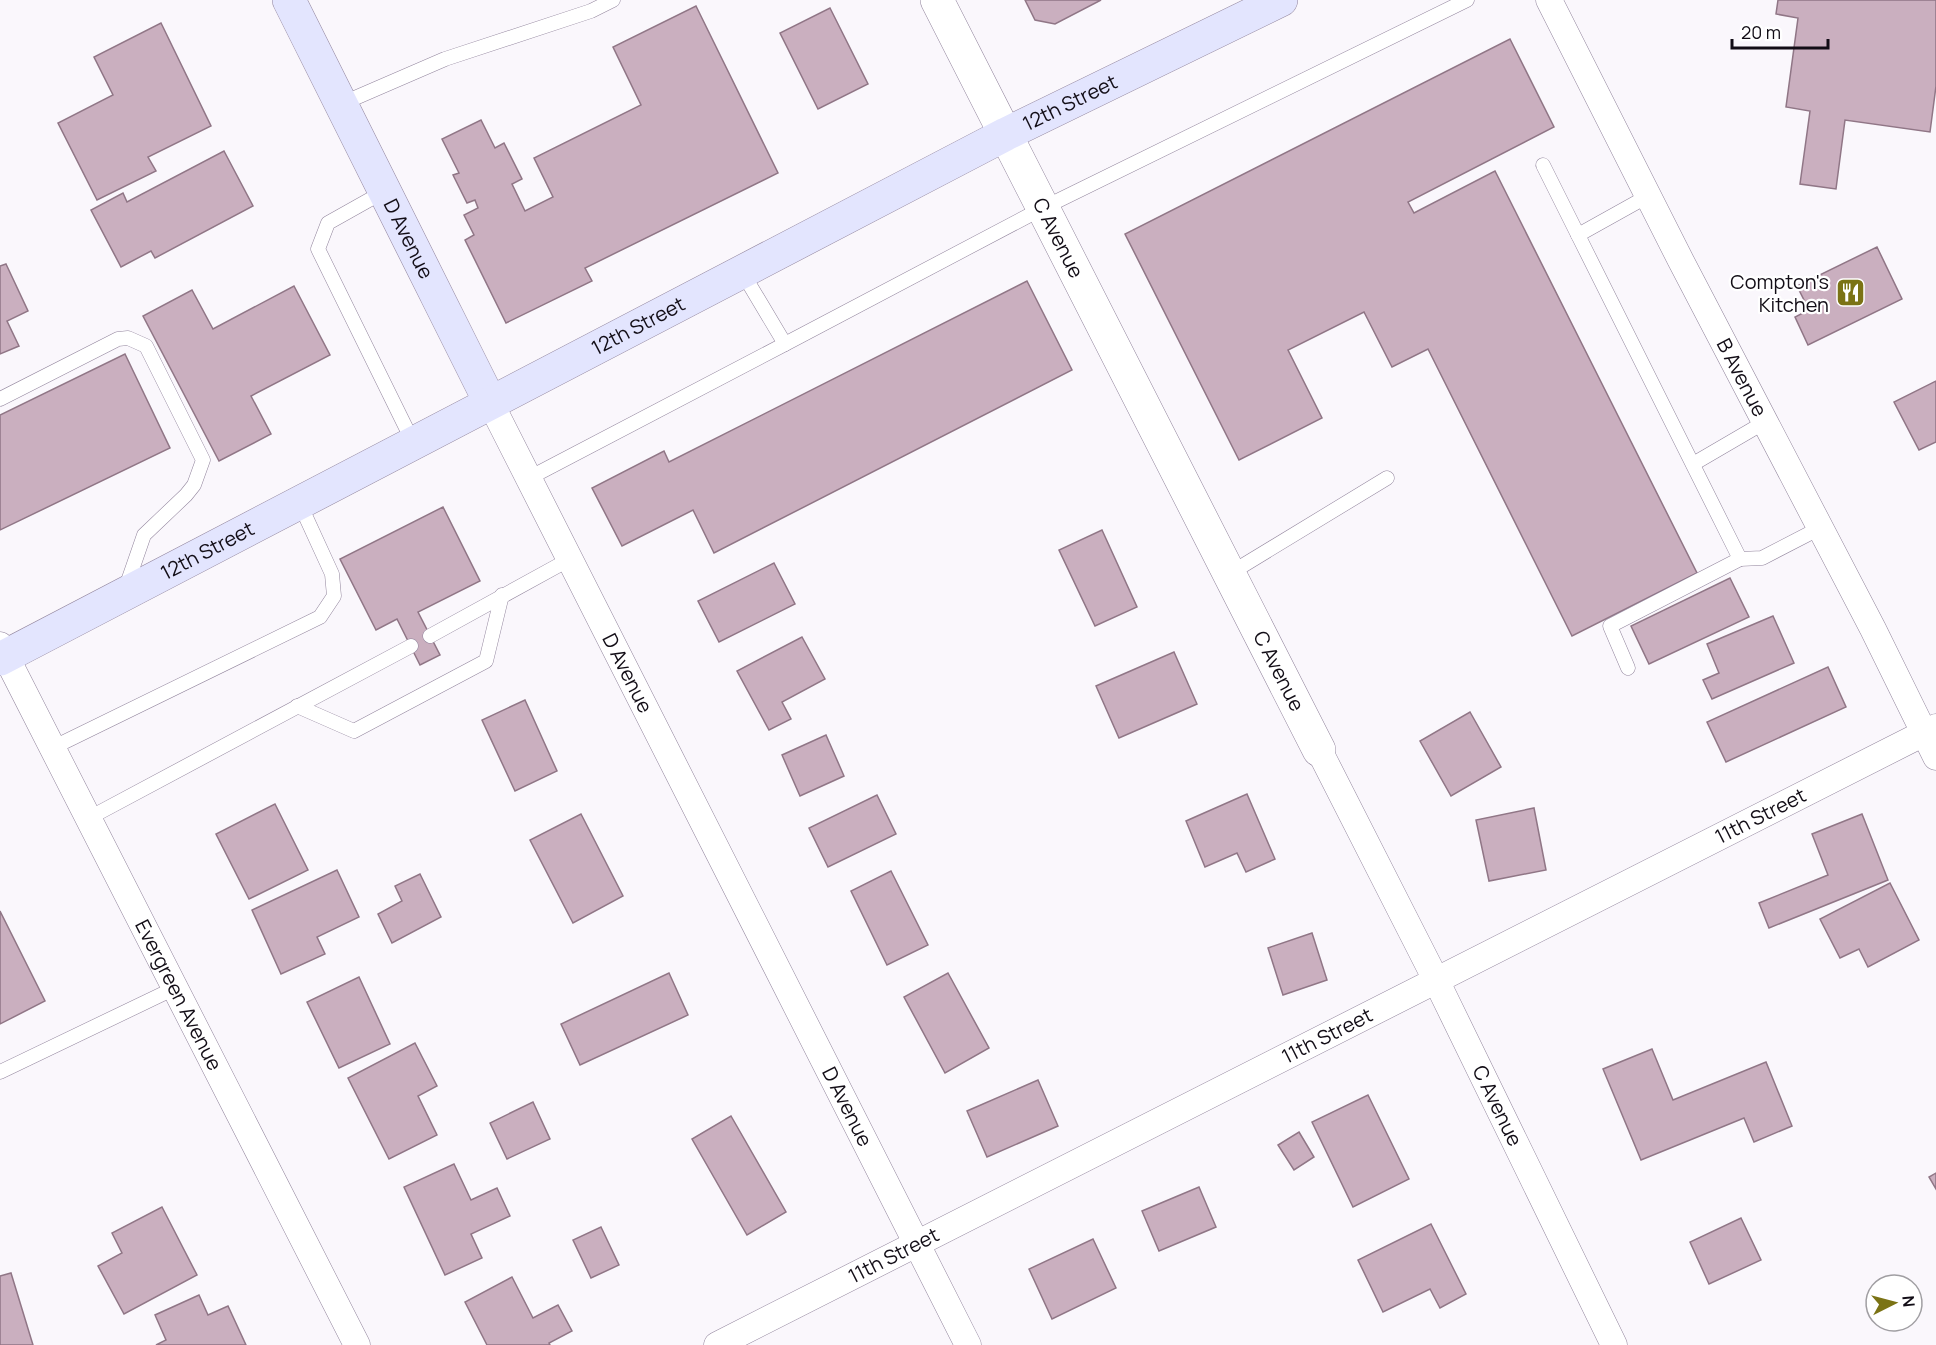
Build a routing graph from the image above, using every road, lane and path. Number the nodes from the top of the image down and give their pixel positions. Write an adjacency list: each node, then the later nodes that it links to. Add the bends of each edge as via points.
1 (289, 0): 7 (main road, D Avenue)
2 (613, 0): 7 (lane, via 591,11 445,59)
3 (937, 0): 8 (street, C Avenue)
4 (1281, 0): 8 (main road, 12th Street)
5 (1467, 0): 12 (lane)
6 (1549, 0): 11 (street, B Avenue)
7 (341, 104): 10 (main road, D Avenue)
8 (1006, 134): 12 (street, C Avenue); 14 (main road, 12th Street)
9 (1543, 165): 13 (lane)
10 (385, 191): 17 (main road, D Avenue); 19 (lane, via 328,223 318,249)
11 (1648, 196): 13 (lane); 18 (street, B Avenue)
12 (1043, 208): 15 (lane); 27 (street, C Avenue)
13 (1578, 235): 20 (lane)
14 (742, 272): 15 (lane); 17 (main road, 12th Street)
15 (784, 344): 21 (lane)
16 (0, 399): 28 (lane, via 118,339 128,338 146,346 203,460 194,485 144,535)
17 (490, 402): 19 (main road, 12th Street); 21 (street, D Avenue)
18 (1765, 422): 20 (lane); 24 (street, B Avenue)
19 (413, 442): 23 (main road, 12th Street)
20 (1693, 464): 26 (lane)
21 (529, 478): 25 (street, D Avenue)
22 (1387, 478): 27 (lane)
23 (299, 502): 28 (main road, 12th Street); 36 (lane, via 332,574 334,596 320,617)
24 (1820, 528): 26 (lane, via 1762,558); 35 (street, B Avenue)
25 (570, 559): 29 (lane); 43 (street, D Avenue)
26 (1740, 559): 33 (lane, via 1610,626)
27 (1229, 574): 37 (street, C Avenue)
28 (124, 593): 32 (main road, 12th Street)
29 (502, 595): 30 (lane); 34 (lane, via 486,661 354,731)
30 (430, 636)
31 (411, 646): 34 (lane)
32 (2, 653): 36 (street, Evergreen Avenue)
33 (1628, 668)
34 (297, 706): 39 (lane)
35 (1930, 730): 38 (street, B Avenue); 40 (street, 11th Street)
36 (52, 748): 39 (street, Evergreen Avenue)
37 (1319, 750): 40 (street, C Avenue)
38 (1936, 757)
39 (89, 819): 41 (street, Evergreen Avenue)
40 (1436, 980): 43 (street, 11th Street); 47 (street, C Avenue)
41 (175, 988): 42 (lane); 44 (street, Evergreen Avenue)
42 (0, 1072)
43 (917, 1244): 45 (street, 11th Street); 46 (street, D Avenue)
44 (357, 1345)
45 (717, 1345)
46 (968, 1345)
47 (1614, 1345)

